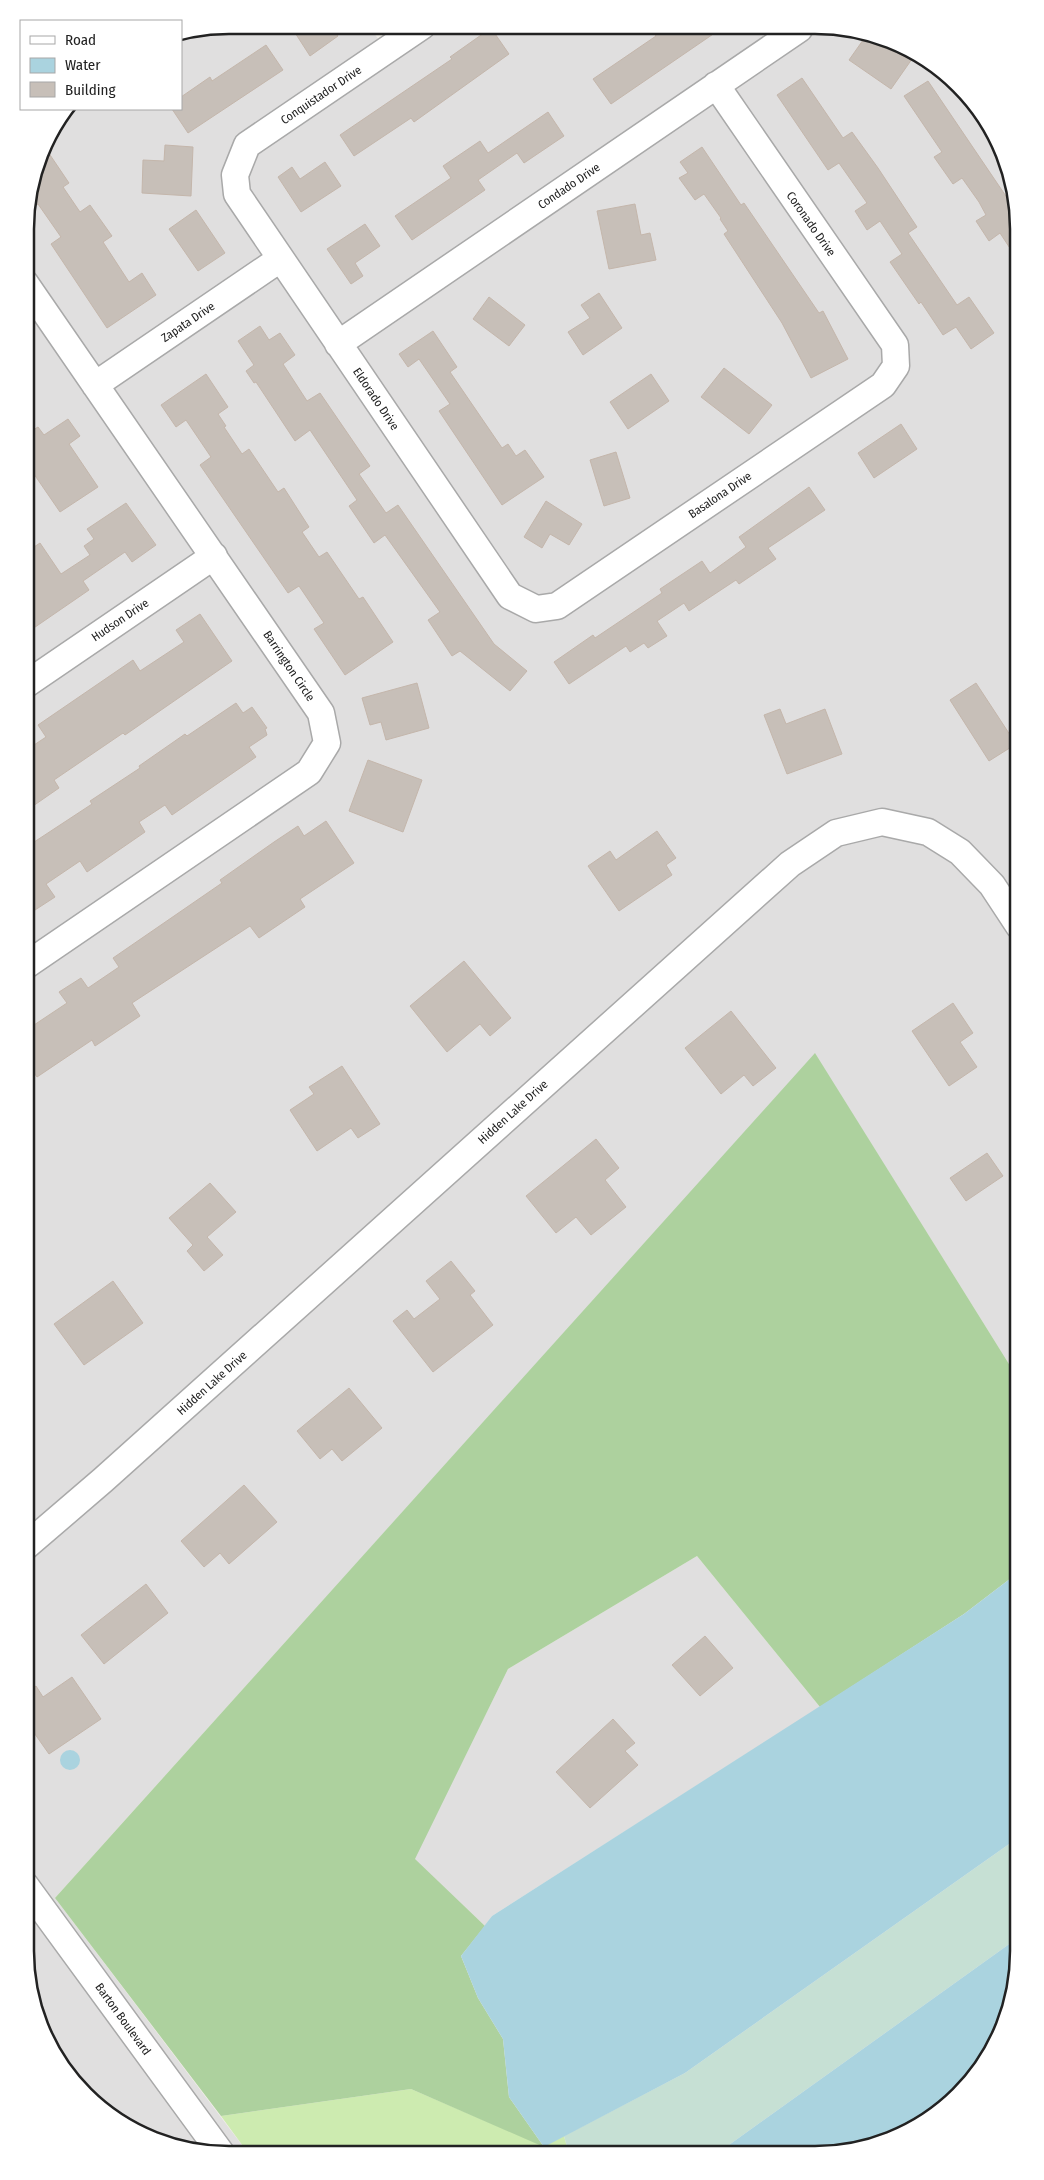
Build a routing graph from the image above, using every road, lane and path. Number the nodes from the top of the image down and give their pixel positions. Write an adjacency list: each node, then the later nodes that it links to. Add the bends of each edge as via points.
1 (790, 34): 3 (street, Condado Drive)
2 (389, 35): 4 (street, Conquistador Drive, via 247,145)
3 (716, 86): 7 (street, Condado Drive); 8 (street, Coronado Drive, via 895,345)
4 (235, 175): 5 (street, Eldorado Drive, via 237,194)
5 (280, 258): 7 (street, Eldorado Drive); 9 (street, Zapata Drive)
6 (34, 295): 9 (street, Barrington Circle)
7 (338, 344): 11 (street, Eldorado Drive, via 510,596)
8 (896, 366): 11 (street, Basalona Drive, via 883,385 557,606)
9 (95, 385): 10 (street, Barrington Circle)
10 (214, 556): 12 (street, Hudson Drive); 14 (street, Barrington Circle, via 320,713 327,743 309,772)
11 (536, 608)
12 (34, 679)
13 (1010, 912): 15 (street, Hidden Lake Drive, via 992,885 960,852 928,832 882,822 836,833 790,864)
14 (34, 960)
15 (34, 1539)
16 (34, 1897): 17 (street, Barton Boulevard)
17 (216, 2146)

